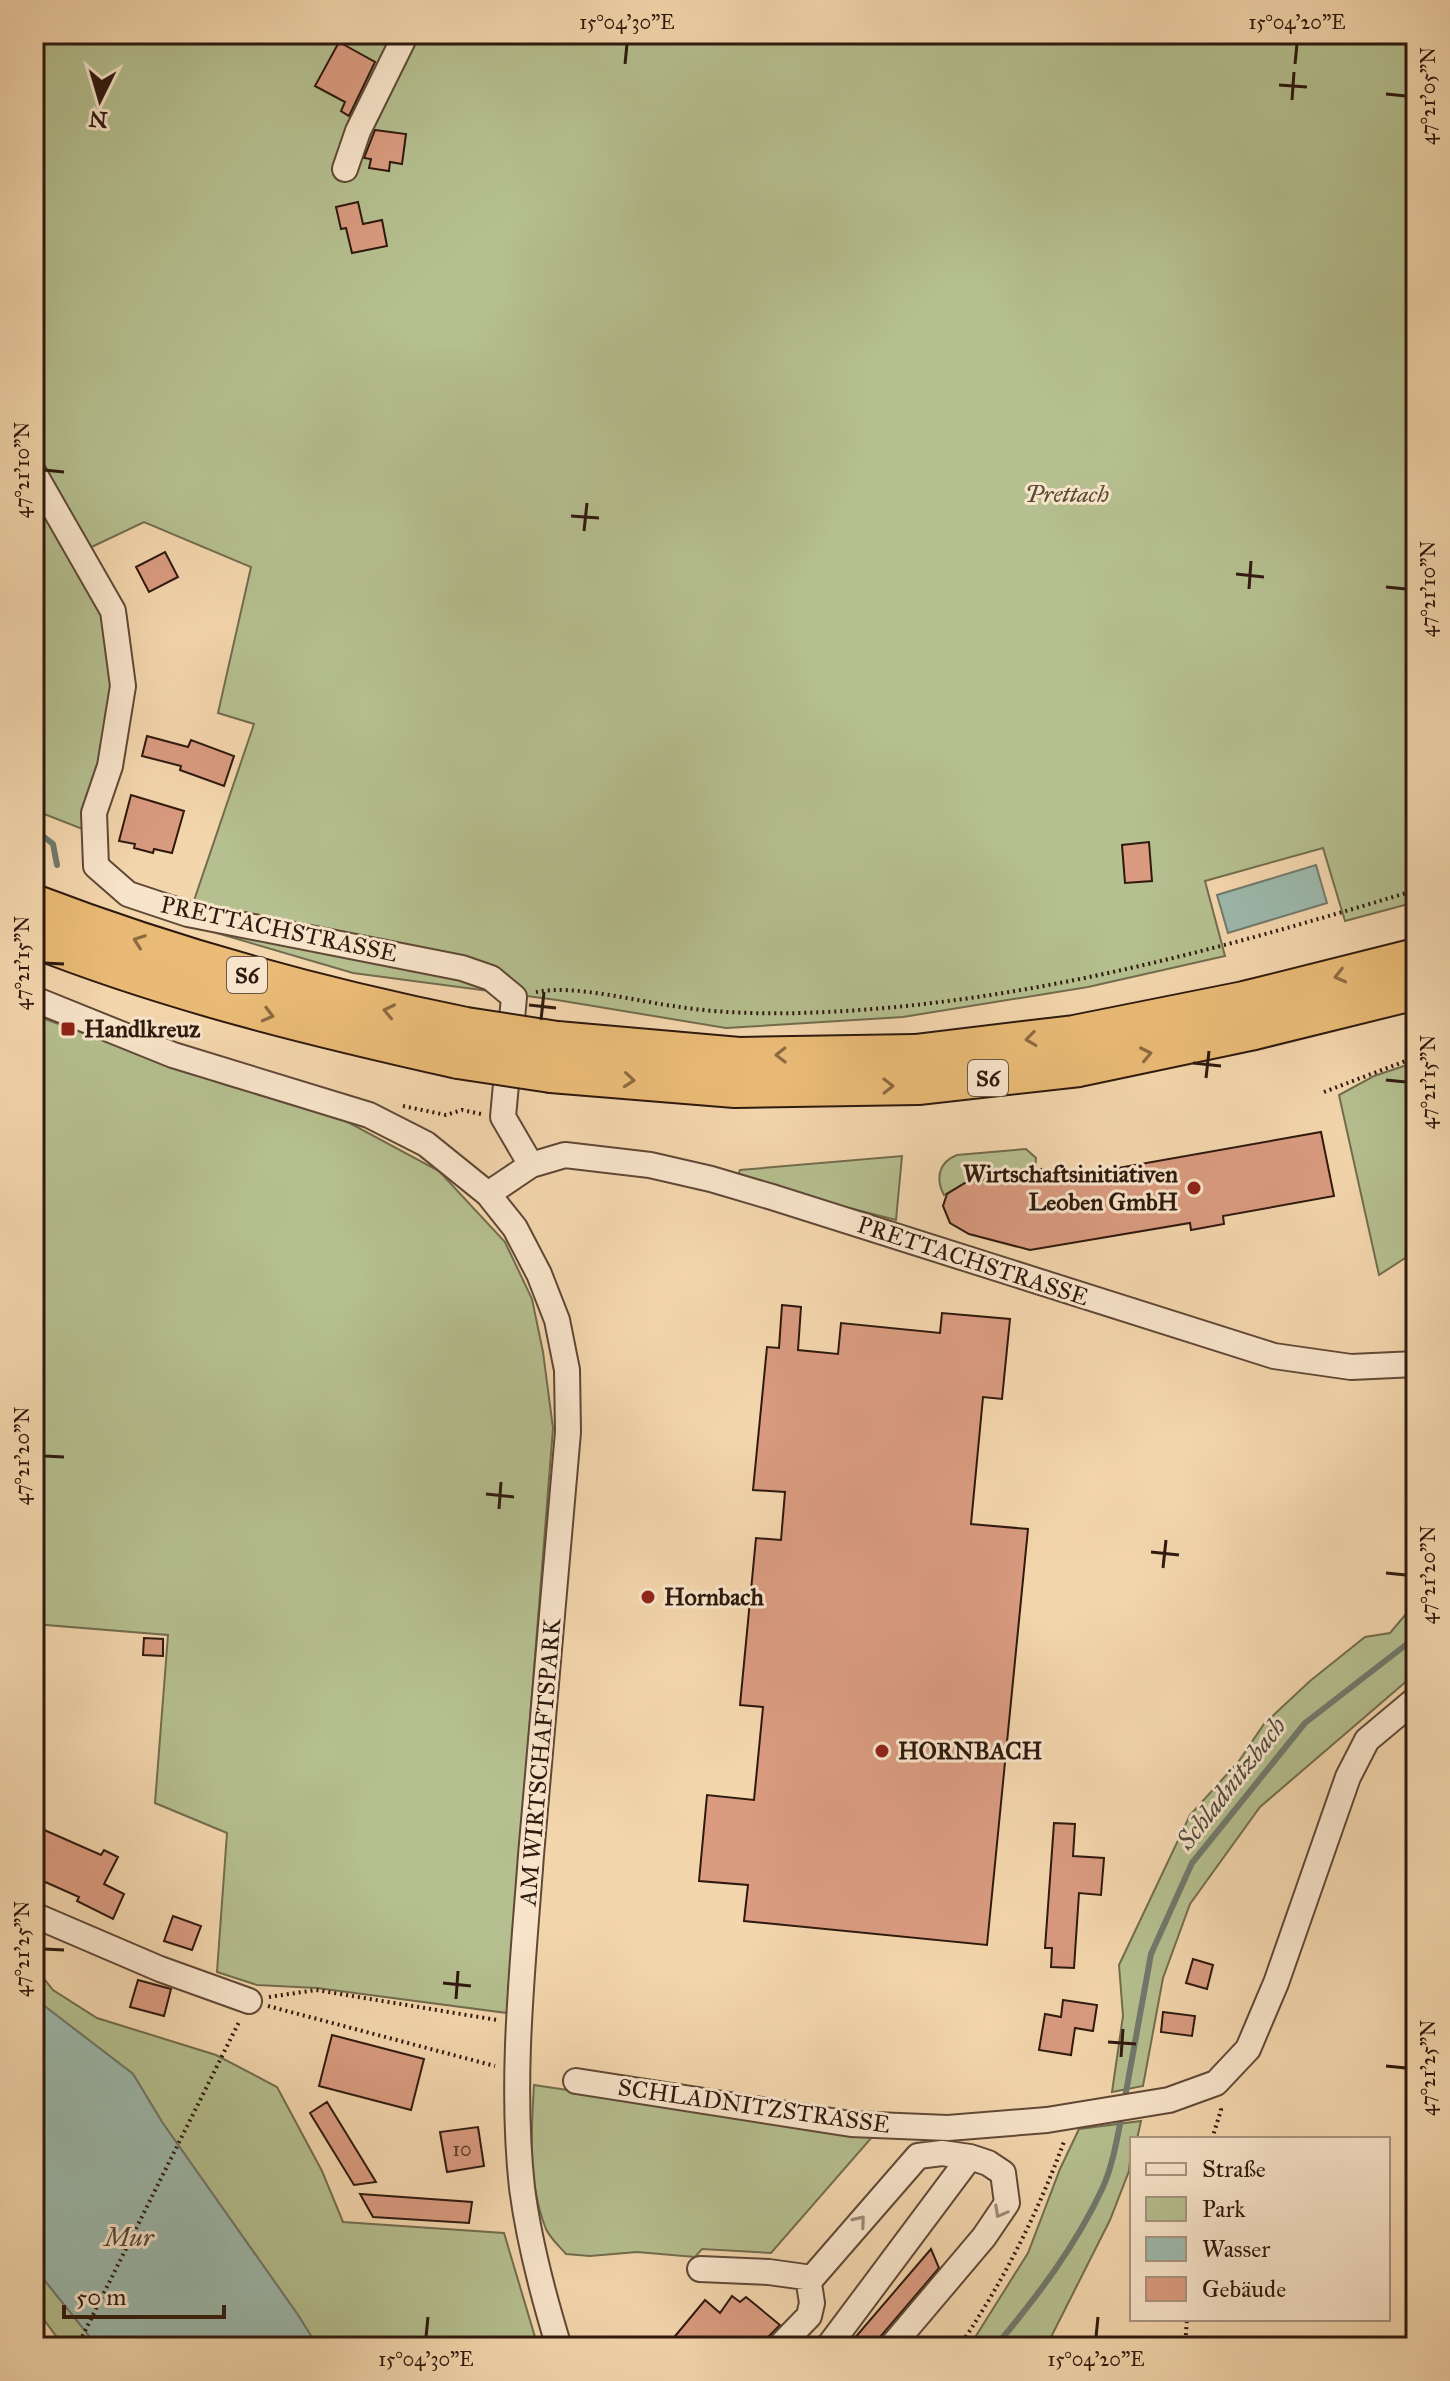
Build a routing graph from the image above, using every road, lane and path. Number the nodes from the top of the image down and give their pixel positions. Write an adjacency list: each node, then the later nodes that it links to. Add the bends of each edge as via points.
1 (406, 34): 2 (street)
2 (345, 169)
3 (34, 473): 9 (street, PRETTACHSTRASSE, via 113,611 123,686 110,766 94,813 96,866 128,894 188,914 462,968 491,978)
4 (1416, 890): 9 (path, via 1206,951 1068,983 957,1001 804,1013 727,1013 582,993 543,991)
5 (34, 903): 11 (highway, S6, one-way to 5, via 356,1004 151,946)
6 (34, 939): 11 (highway, S6, one-way to 11, via 219,1002 347,1035)
7 (1416, 957): 12 (highway, S6, one-way to 12, via 1244,1000 1074,1034 915,1053)
8 (1416, 991): 12 (highway, S6, one-way to 8, via 735,1089 918,1086 1079,1068)
9 (514, 997): 16 (street)
10 (34, 999): 18 (street, via 173,1055 369,1115 426,1144)
11 (462, 1043): 12 (highway, S6, bridge)
12 (554, 1057)
13 (1416, 1057): 14 (path)
14 (1324, 1092)
15 (392, 1104): 16 (path, via 446,1115 462,1110)
16 (503, 1117): 17 (street)
17 (531, 1165): 18 (street, PRETTACHSTRASSE); 19 (street, PRETTACHSTRASSE, via 565,1155 650,1165 711,1179 1274,1356 1351,1367)
18 (488, 1194): 23 (street, AM WIRTSCHAFTSPARK, via 515,1228 539,1274 557,1320 567,1370 568,1432)
19 (1416, 1364)
20 (1416, 1699): 26 (street, SCHLADNITZSTRASSE, via 1367,1740 1348,1777 1248,2049)
21 (34, 1915): 22 (street)
22 (253, 2002): 23 (path, via 316,1990); 24 (path); 34 (path)
23 (519, 2022): 35 (street, AM WIRTSCHAFTSPARK, via 522,2188 540,2283)
24 (495, 2066)
25 (576, 2081): 27 (street, SCHLADNITZSTRASSE, via 851,2124 948,2128)
26 (1216, 2083): 27 (street, SCHLADNITZSTRASSE, via 1169,2100); 28 (path, via 1221,2110)
27 (1074, 2115): 38 (path, via 1030,2224)
28 (1213, 2137)
29 (970, 2157): 31 (street, one-way to 29, via 918,2156); 33 (street); 37 (street, one-way to 37, via 1003,2173 1007,2203)
30 (700, 2269): 31 (street)
31 (810, 2278): 33 (street, via 826,2297); 36 (street, via 809,2316)
32 (1187, 2321): 39 (path)
33 (829, 2346)
34 (77, 2347)
35 (559, 2347)
36 (779, 2347)
37 (891, 2347)
38 (959, 2347)
39 (1185, 2347)

